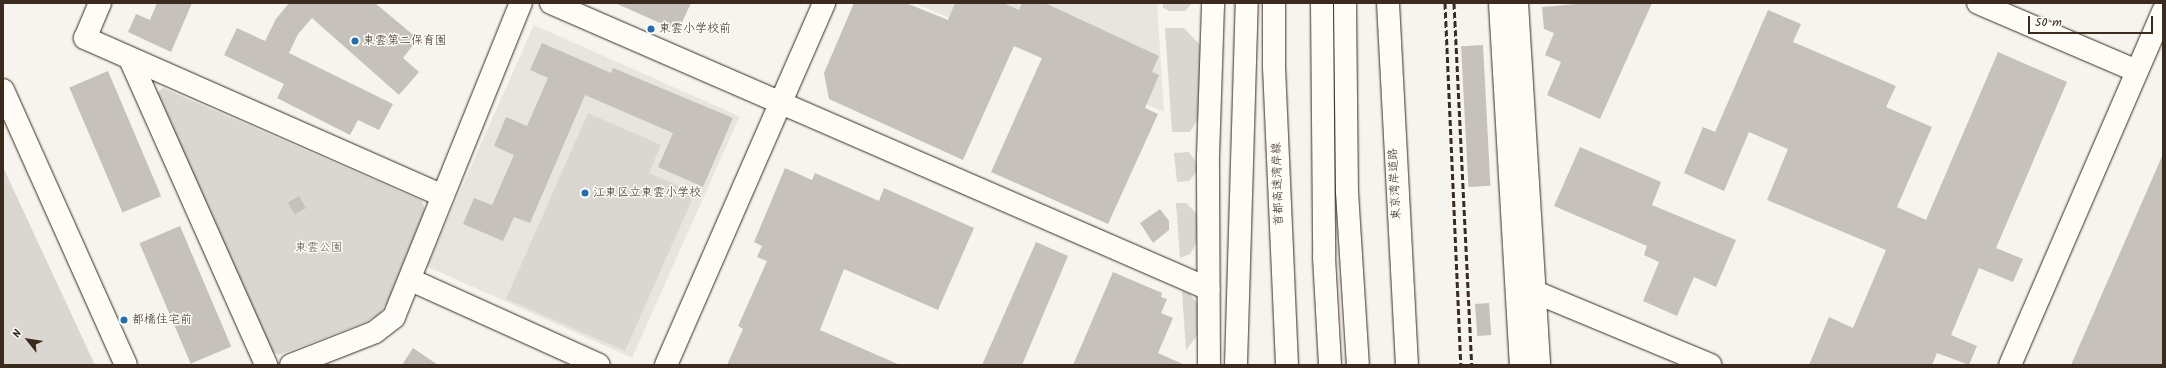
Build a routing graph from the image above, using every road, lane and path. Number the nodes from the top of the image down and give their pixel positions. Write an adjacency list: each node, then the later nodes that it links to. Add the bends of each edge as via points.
1 (100, 3): 15 (main road, via 85,38)
2 (521, 3): 19 (main road)
3 (551, 3): 18 (main road)
4 (824, 3): 18 (main road)
5 (1212, 3): 23 (main road)
6 (1247, 3): 31 (main road)
7 (1274, 3): 20 (main road, 首都高速湾岸線)
8 (1322, 3): 21 (main road)
9 (1345, 3): 36 (main road, via 1347,192)
10 (1388, 3): 37 (main road, 東京湾岸道路)
11 (1500, 3): 38 (main road)
12 (1517, 3): 24 (main road)
13 (1978, 3): 16 (main road)
14 (2163, 11): 16 (main road)
15 (130, 59): 19 (main road); 26 (main road)
16 (2137, 71): 41 (main road)
17 (3, 90): 25 (main road)
18 (782, 102): 23 (main road); 29 (main road)
19 (443, 196): 22 (main road)
20 (1281, 256): 32 (main road, via 1276,310); 33 (main road, 首都高速湾岸線)
21 (1324, 256): 34 (main road); 35 (main road)
22 (411, 280): 27 (main road, via 399,309 388,324 375,332); 28 (main road)
23 (1209, 290): 30 (main road)
24 (1535, 292): 39 (main road); 40 (main road)
25 (126, 365)
26 (266, 365)
27 (291, 365)
28 (600, 365)
29 (666, 365)
30 (1209, 365)
31 (1236, 365)
32 (1278, 365)
33 (1287, 365)
34 (1330, 365)
35 (1335, 365)
36 (1358, 365)
37 (1407, 365)
38 (1521, 365)
39 (1539, 365)
40 (1710, 365)
41 (2010, 365)

